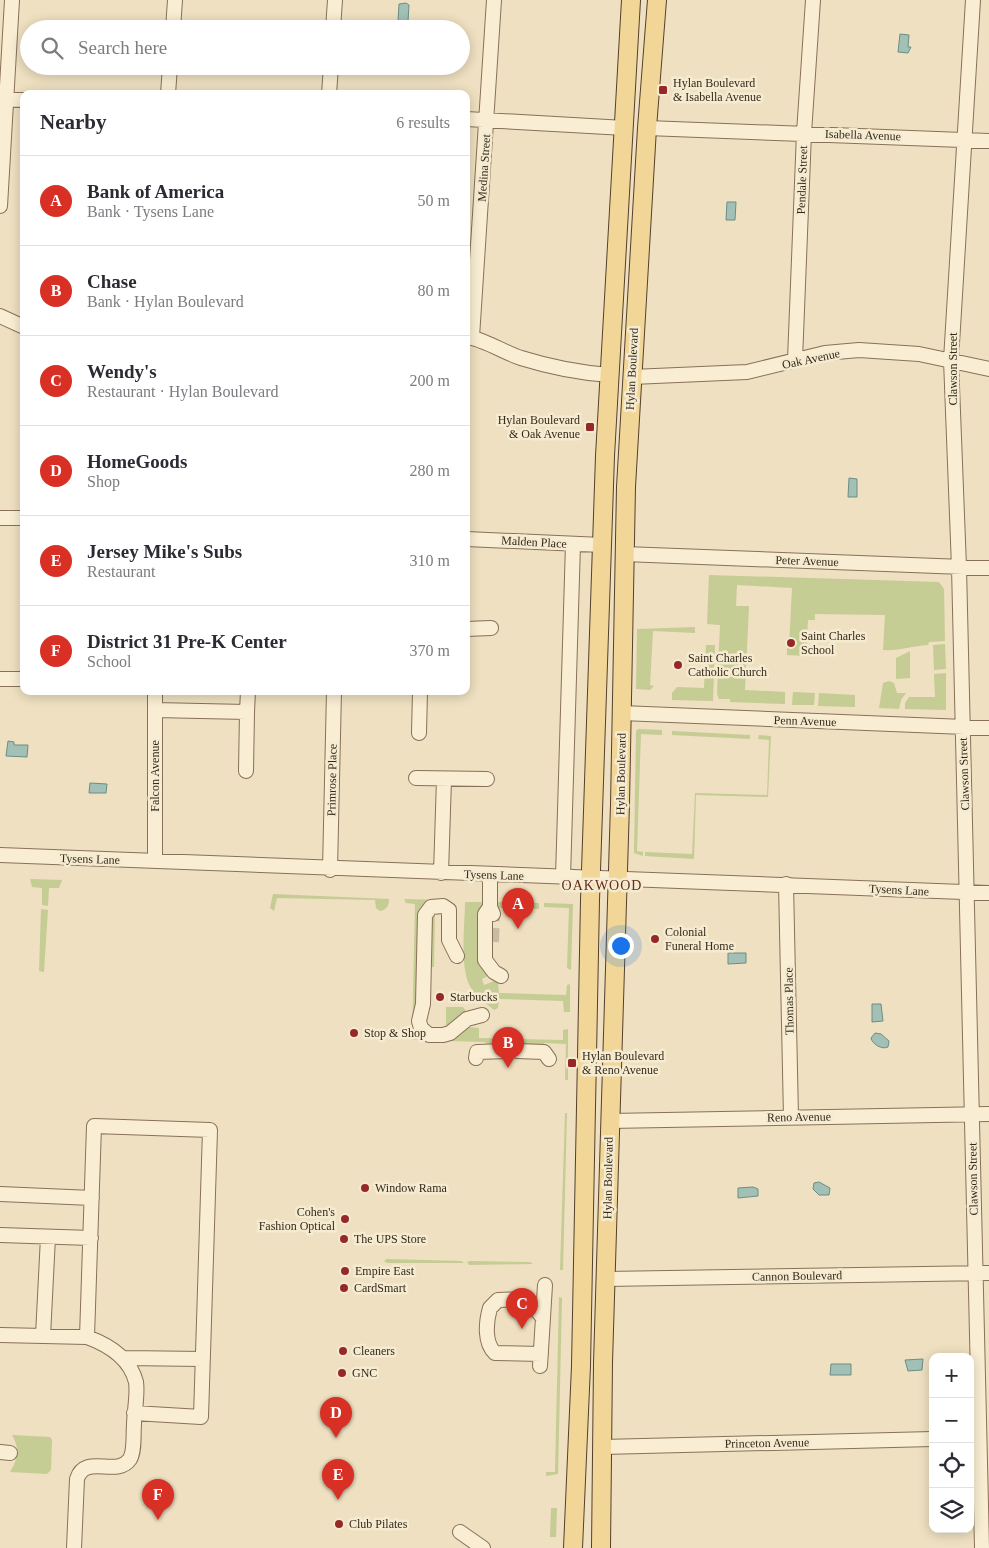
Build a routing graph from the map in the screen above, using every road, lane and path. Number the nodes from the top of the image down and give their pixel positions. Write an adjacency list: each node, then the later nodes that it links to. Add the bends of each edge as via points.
1 (12, 0): 15 (street)
2 (175, 0): 9 (street)
3 (334, 0): 10 (street)
4 (494, 0): 18 (street, Medina Street)
5 (631, 0): 19 (main road, Hylan Boulevard)
6 (657, 0): 20 (main road, Hylan Boulevard)
7 (813, 0): 21 (street, Pendale Street)
8 (973, 0): 22 (street, Clawson Street)
9 (174, 20)
10 (333, 20)
11 (169, 75): 13 (street)
12 (330, 75): 14 (street)
13 (168, 90)
14 (329, 90)
15 (3, 99): 16 (street); 24 (street)
16 (20, 100)
17 (470, 119): 18 (street)
18 (487, 120): 19 (street); 27 (street, Medina Street)
19 (625, 128): 32 (main road, Hylan Boulevard)
20 (647, 128): 21 (street, Isabella Avenue); 33 (main road, Hylan Boulevard)
21 (804, 133): 22 (street, Isabella Avenue); 29 (street, Pendale Street)
22 (965, 140): 23 (street, Isabella Avenue); 30 (street, Clawson Street)
23 (989, 140)
24 (0, 206)
25 (0, 316): 26 (street)
26 (20, 325)
27 (470, 325)
28 (470, 337): 32 (street, via 520,358 587,374)
29 (795, 360): 30 (street, Oak Avenue, via 859,350 910,352); 33 (street, Oak Avenue, via 747,372)
30 (951, 360): 31 (street, Oak Avenue); 40 (street, Clawson Street)
31 (989, 369)
32 (610, 375): 38 (main road, Hylan Boulevard)
33 (632, 377): 39 (main road, Hylan Boulevard)
34 (0, 518): 35 (street)
35 (20, 518)
36 (470, 539): 37 (street, Malden Place)
37 (573, 544): 38 (street, Malden Place); 65 (street)
38 (602, 545): 66 (main road, Hylan Boulevard)
39 (624, 554): 40 (street, Peter Avenue); 52 (main road, Hylan Boulevard)
40 (959, 567): 41 (street, Peter Avenue); 53 (street, Clawson Street)
41 (989, 568)
42 (491, 628): 43 (street)
43 (470, 629)
44 (0, 678): 45 (street)
45 (20, 680)
46 (156, 695): 50 (street, Falcon Avenue)
47 (248, 695): 51 (street)
48 (334, 695): 62 (street, Primrose Place)
49 (420, 695): 55 (street)
50 (155, 710): 51 (street); 61 (street, Falcon Avenue)
51 (247, 712): 56 (street)
52 (621, 713): 53 (street, Penn Avenue); 67 (main road, Hylan Boulevard)
53 (962, 726): 54 (street, Penn Avenue); 69 (street, Clawson Street)
54 (989, 728)
55 (419, 733)
56 (246, 771)
57 (416, 778): 58 (street)
58 (444, 778): 59 (street); 63 (street)
59 (487, 779)
60 (0, 856): 61 (street, Tysens Lane)
61 (155, 861): 62 (street, Tysens Lane)
62 (330, 870): 63 (street, Tysens Lane)
63 (441, 873): 64 (street, Tysens Lane)
64 (490, 875): 65 (street, Tysens Lane); 73 (street, via 491,910 485,914 484,960)
65 (563, 877): 66 (street, Tysens Lane)
66 (590, 878): 67 (street, Tysens Lane); 103 (main road, Hylan Boulevard, via 581,1366)
67 (618, 879): 68 (street, Tysens Lane); 81 (main road, Hylan Boulevard)
68 (786, 884): 69 (street, Tysens Lane); 80 (street, Thomas Place)
69 (967, 893): 70 (street, Tysens Lane); 78 (street, Clawson Street)
70 (989, 893)
71 (492, 942): 73 (street)
72 (457, 956): 75 (street, via 449,940 448,910 443,906 431,907 425,915 422,1028 430,1035 443,1035 467,1019)
73 (489, 965): 74 (street)
74 (501, 976)
75 (482, 1015)
76 (476, 1058): 77 (street, via 481,1050 544,1052)
77 (549, 1059)
78 (972, 1114): 79 (street, Reno Avenue); 80 (street, Reno Avenue); 87 (street, Clawson Street)
79 (989, 1114)
80 (791, 1117): 81 (street, Reno Avenue)
81 (609, 1121): 88 (main road, Hylan Boulevard)
82 (0, 1194): 83 (street)
83 (92, 1198): 86 (street); 95 (street, via 94,1126 210,1130)
84 (0, 1235): 85 (street)
85 (48, 1237): 86 (street); 92 (street)
86 (91, 1238): 93 (street)
87 (982, 1273): 88 (street, Cannon Boulevard); 97 (street, Clawson Street)
88 (605, 1279): 99 (main road, Hylan Boulevard)
89 (544, 1286): 90 (street)
90 (543, 1318): 90 (street, via 541,1360 496,1353 488,1343 490,1308 498,1300 525,1301 535,1307)
91 (0, 1335): 92 (street)
92 (43, 1336): 93 (street)
93 (87, 1337): 94 (street)
94 (124, 1358): 95 (street); 96 (street, via 136,1382)
95 (203, 1359): 96 (street, via 201,1417)
96 (134, 1413): 101 (street, via 132,1452 126,1463 88,1466 78,1474)
97 (979, 1438): 105 (street, Clawson Street)
98 (929, 1439): 99 (street, Princeton Avenue)
99 (602, 1447): 104 (main road, Hylan Boulevard)
100 (463, 1541): 102 (street)
101 (74, 1548)
102 (483, 1548)
103 (573, 1548)
104 (601, 1548)
105 (982, 1548)

